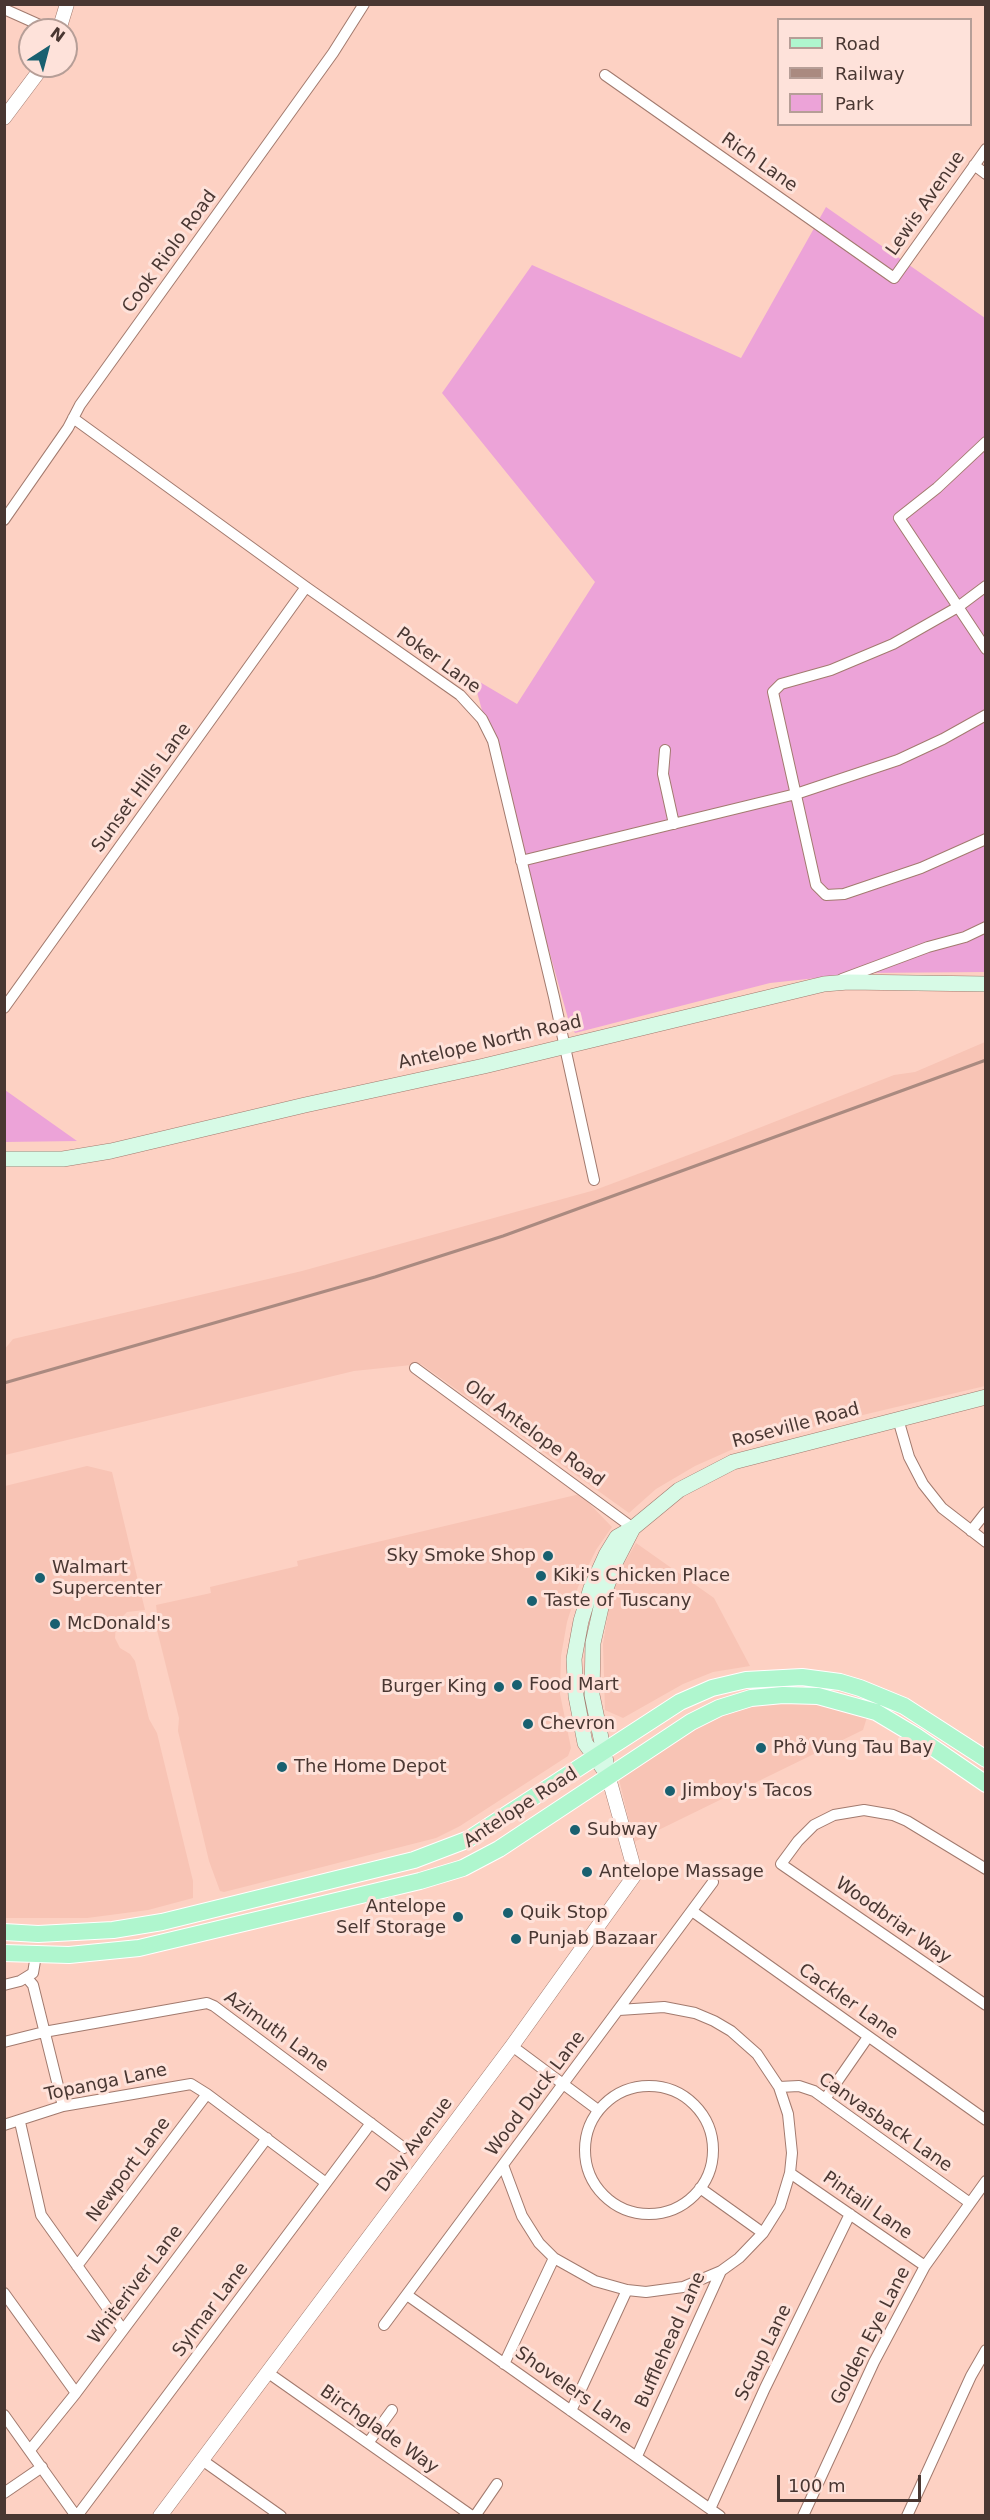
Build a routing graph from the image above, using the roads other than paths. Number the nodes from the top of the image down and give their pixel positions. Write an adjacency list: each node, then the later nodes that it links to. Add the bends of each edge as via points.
1 (364, 4): 11 (street, Cook Riolo Road)
2 (4, 9): 3 (street)
3 (24, 18)
4 (605, 75): 10 (street, Rich Lane)
5 (34, 78): 6 (street)
6 (4, 118)
7 (986, 149): 8 (street, Lewis Avenue)
8 (974, 165): 9 (street); 10 (street, Lewis Avenue)
9 (986, 174)
10 (894, 278)
11 (73, 418): 13 (street, Cook Riolo Road); 15 (street, Poker Lane)
12 (986, 442): 16 (street, via 899,518)
13 (4, 520)
14 (986, 586): 16 (street)
15 (306, 587): 23 (street, Poker Lane, via 472,706 493,741); 27 (street, Sunset Hills Lane)
16 (958, 607): 17 (street); 20 (street, via 893,645 831,670 781,684 773,692)
17 (986, 649)
18 (986, 715): 20 (street, via 898,760)
19 (665, 750): 21 (street, via 663,774)
20 (796, 794): 21 (street); 22 (street, via 816,885 826,895 844,894 921,868)
21 (674, 824): 23 (street)
22 (986, 839)
23 (522, 861): 28 (street, Poker Lane)
24 (986, 927): 25 (street)
25 (831, 984): 26 (main road, Antelope North Road); 28 (main road, Antelope North Road)
26 (986, 984)
27 (4, 1008)
28 (564, 1046): 29 (main road, Antelope North Road, via 92,1155); 30 (street, Poker Lane)
29 (4, 1159)
30 (594, 1179)
31 (415, 1368): 35 (street, Old Antelope Road)
32 (986, 1397): 33 (main road, Roseville Road)
33 (898, 1419): 35 (main road, Roseville Road, via 733,1462 679,1490); 36 (street, via 909,1457 923,1484 942,1508)
34 (986, 1512): 36 (street)
35 (633, 1528): 38 (main road, Roseville Road, via 613,1570 594,1634 592,1695)
36 (971, 1532): 37 (street)
37 (986, 1542)
38 (599, 1753): 39 (main road, Antelope Road, via 696,1695 746,1680 792,1677 840,1682 882,1696 904,1706); 40 (main road, Roseville Road); 45 (main road, Antelope Road, via 453,1847)
39 (986, 1760)
40 (608, 1775): 41 (main road, Antelope Road, via 706,1714 751,1698 783,1695 837,1700 876,1712); 48 (main road, Antelope Road, via 503,1846 463,1868); 61 (street, Daly Avenue, via 634,1876)
41 (978, 1776): 42 (main road, Antelope Road)
42 (986, 1784)
43 (984, 1864): 56 (street, Woodbriar Way, via 893,1815 864,1810 834,1815 814,1826 781,1864)
44 (713, 1882): 47 (street, Wood Duck Lane)
45 (295, 1890): 46 (main road, Antelope Road); 48 (main road, via 284,1900 231,1914 225,1920)
46 (210, 1910): 49 (main road, Antelope Road); 51 (main road, via 201,1921 144,1934)
47 (692, 1911): 57 (street, Wood Duck Lane); 59 (street, Cackler Lane)
48 (226, 1928): 51 (main road, Antelope Road)
49 (113, 1930): 50 (main road, Antelope Road); 53 (main road, via 102,1940 48,1943)
50 (4, 1932)
51 (131, 1949): 53 (main road, Antelope Road)
52 (4, 1953): 53 (main road, Antelope Road)
53 (36, 1955): 54 (street, via 33,1973)
54 (27, 1978): 55 (street); 58 (street, via 33,1985)
55 (4, 1985)
56 (986, 2005)
57 (619, 2010): 62 (street, Wood Duck Lane); 63 (street, via 664,2007 696,2013 731,2031 757,2054)
58 (44, 2032): 60 (street, Azimuth Lane); 66 (street); 70 (street, Azimuth Lane, via 207,2003)
59 (868, 2037): 65 (street); 68 (street, Cackler Lane)
60 (4, 2042)
61 (512, 2046): 62 (street); 94 (street, Daly Avenue)
62 (563, 2085): 67 (street); 74 (street, Wood Duck Lane)
63 (779, 2087): 65 (street, Canvasback Lane, via 807,2088); 75 (street, via 792,2133)
64 (207, 2094): 66 (street, Topanga Lane, via 197,2086 184,2084); 72 (street, Topanga Lane); 83 (street, Newport Lane)
65 (825, 2099): 79 (street, Canvasback Lane)
66 (63, 2106): 69 (street, Topanga Lane)
67 (598, 2110): 78 (street, via 615,2095 637,2087 672,2090 691,2102 705,2121 712,2143 710,2167); 78 (street, via 587,2132 585,2155 591,2178 606,2197 626,2209 661,2212 683,2204)
68 (986, 2120)
69 (20, 2122): 71 (street, Topanga Lane); 83 (street, via 42,2215)
70 (371, 2123): 73 (street, Azimuth Lane); 77 (street, Sylmar Lane)
71 (4, 2126)
72 (267, 2138): 77 (street, Topanga Lane); 90 (street, Whiteriver Lane)
73 (404, 2148)
74 (503, 2165): 82 (street, via 522,2217); 88 (street, Wood Duck Lane)
75 (790, 2173): 80 (street, Pintail Lane); 81 (street, via 780,2206)
76 (986, 2181): 79 (street, Golden Eye Lane)
77 (326, 2183): 107 (street, Sylmar Lane)
78 (700, 2188): 81 (street)
79 (970, 2203): 84 (street, Golden Eye Lane)
80 (850, 2214): 84 (street, Pintail Lane); 106 (street, Scaup Lane)
81 (763, 2234): 85 (street)
82 (554, 2258): 86 (street, via 595,2281); 92 (street)
83 (77, 2266): 90 (street)
84 (925, 2266): 112 (street, Golden Eye Lane, via 874,2362)
85 (721, 2271): 86 (street, via 666,2290); 101 (street, Bufflehead Lane)
86 (627, 2290): 97 (street)
87 (4, 2293): 95 (street)
88 (407, 2295): 89 (street, Wood Duck Lane); 92 (street, Shovelers Lane)
89 (384, 2325)
90 (123, 2330): 95 (street, Whiteriver Lane)
91 (986, 2349): 93 (street)
92 (504, 2364): 97 (street, Shovelers Lane)
93 (982, 2366): 113 (street)
94 (267, 2372): 99 (street, Birchglade Way); 102 (street, Daly Avenue)
95 (76, 2393): 100 (street, Whiteriver Lane)
96 (392, 2410): 99 (street)
97 (571, 2411): 101 (street, Shovelers Lane)
98 (4, 2415): 100 (street)
99 (368, 2443): 110 (street, Birchglade Way)
100 (30, 2450): 103 (street)
101 (637, 2456): 106 (street, Shovelers Lane)
102 (202, 2460): 108 (street, Daly Avenue); 109 (street)
103 (42, 2467): 105 (street); 107 (street)
104 (497, 2484): 110 (street)
105 (4, 2493)
106 (710, 2509): 111 (street, Shovelers Lane)
107 (77, 2516)
108 (160, 2516)
109 (281, 2516)
110 (473, 2516)
111 (720, 2516)
112 (803, 2516)
113 (907, 2516)

